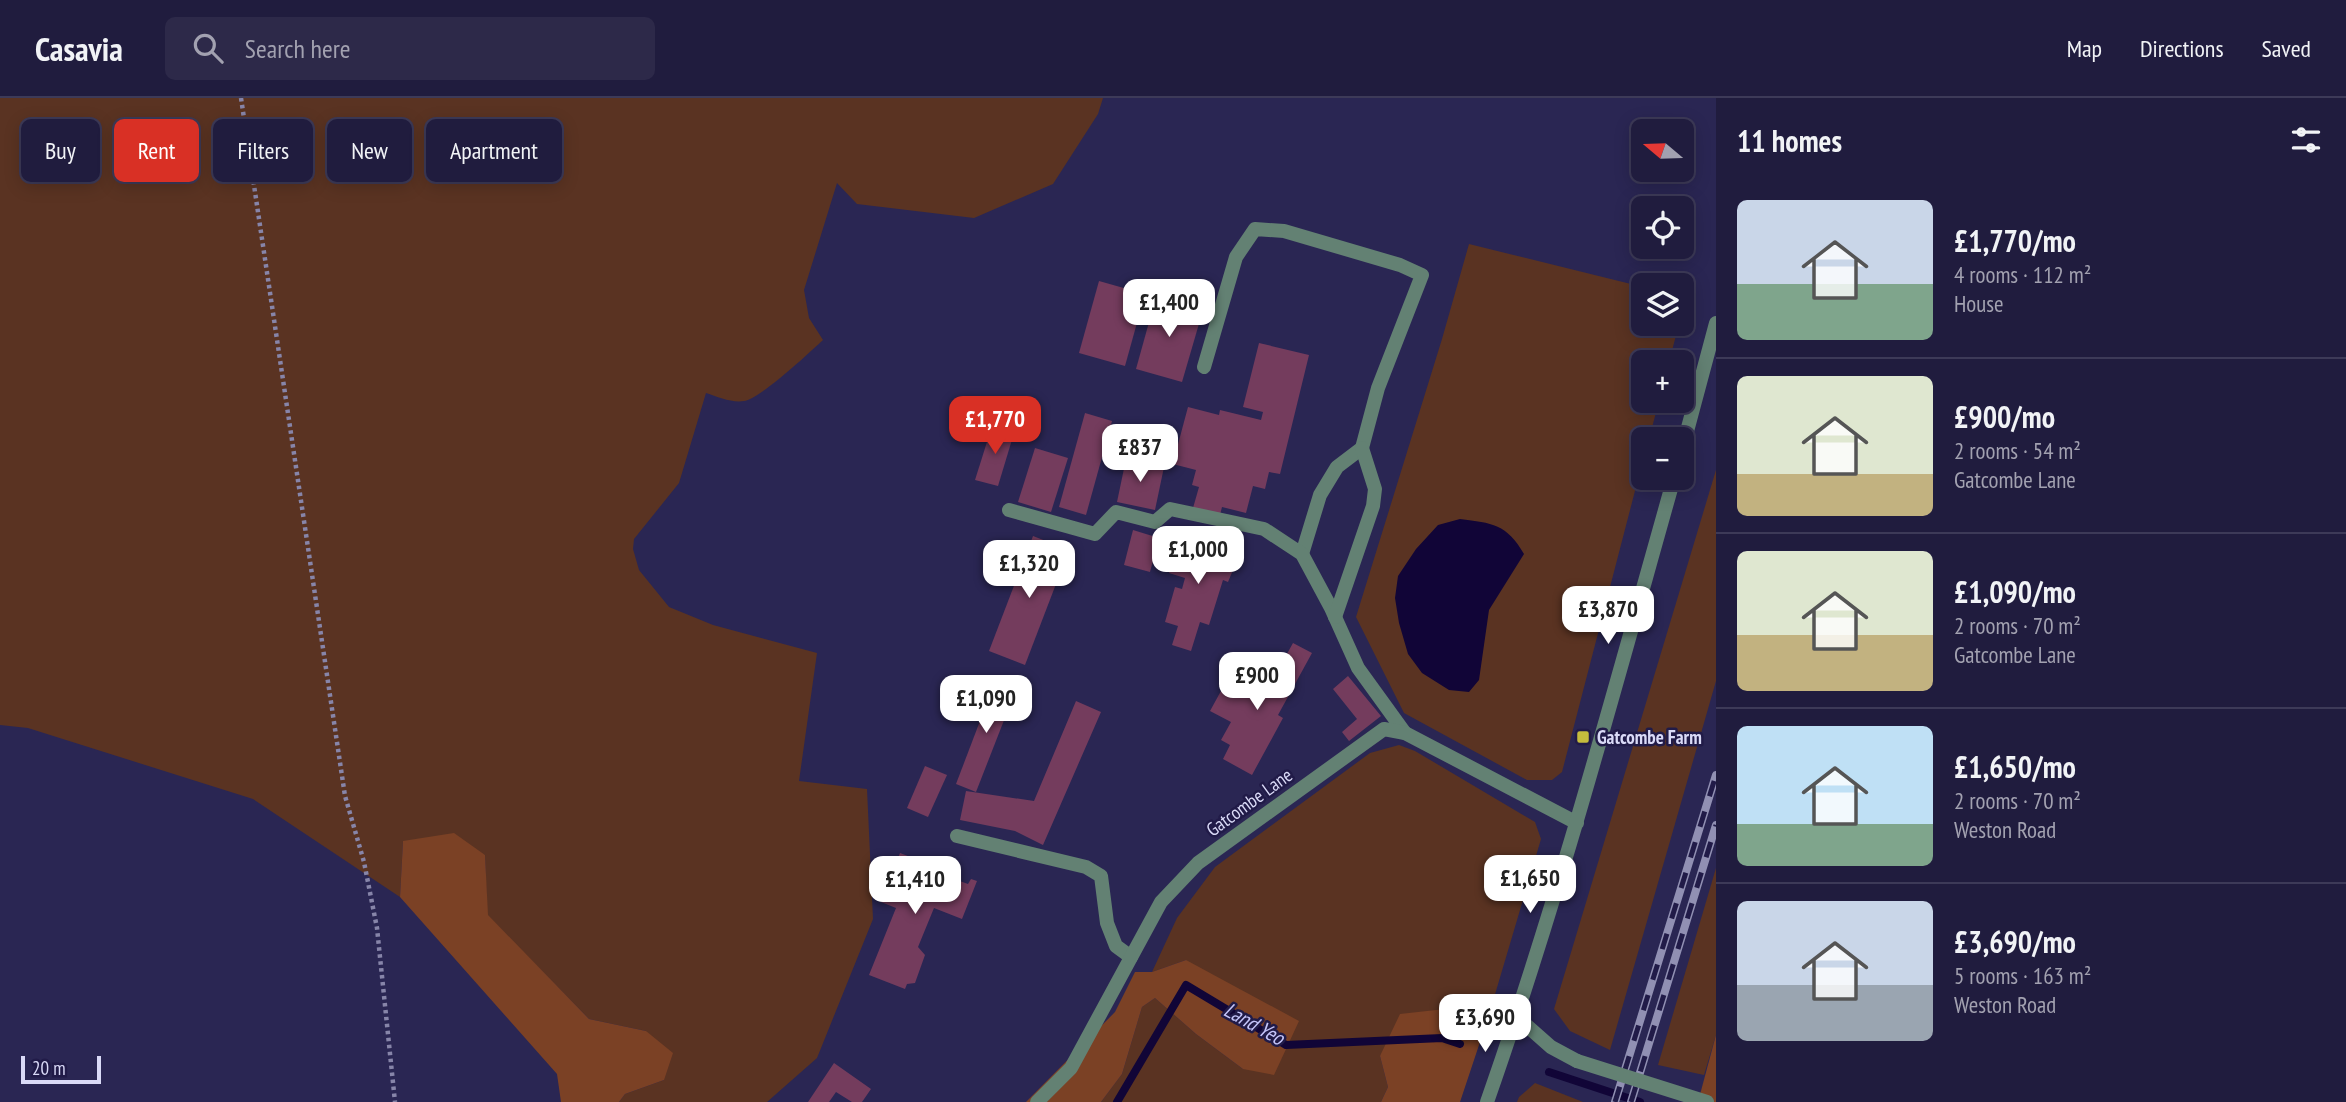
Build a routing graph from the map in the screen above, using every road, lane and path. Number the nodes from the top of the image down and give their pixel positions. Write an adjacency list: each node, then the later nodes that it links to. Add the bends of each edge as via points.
1 (241, 98): 15 (path, via 345,796 377,928)
2 (1716, 323): 4 (street)
3 (1204, 367): 5 (street, via 1236,257 1255,229 1283,231 1422,275 1378,387)
4 (1688, 427)
5 (1362, 448): 8 (street, via 1337,467 1320,495); 9 (street, via 1374,489 1373,506)
6 (1671, 490): 11 (street)
7 (1009, 510): 8 (street, via 1095,534 1116,512 1155,523 1170,509 1264,528)
8 (1302, 554): 9 (street)
9 (1335, 617): 10 (street, via 1359,668)
10 (1405, 733): 11 (street); 13 (street, Gatcombe Lane, via 1384,730 1369,738 1198,863 1161,902)
11 (1577, 823): 14 (street)
12 (957, 836): 13 (street, via 1086,867 1101,876 1107,923 1116,946)
13 (1131, 957): 16 (street, Gatcombe Lane, via 1071,1068)
14 (1517, 1017): 17 (street); 18 (street, bridge, via 1551,1047 1577,1061)
15 (395, 1102)
16 (1037, 1102)
17 (1487, 1102)
18 (1707, 1102)

